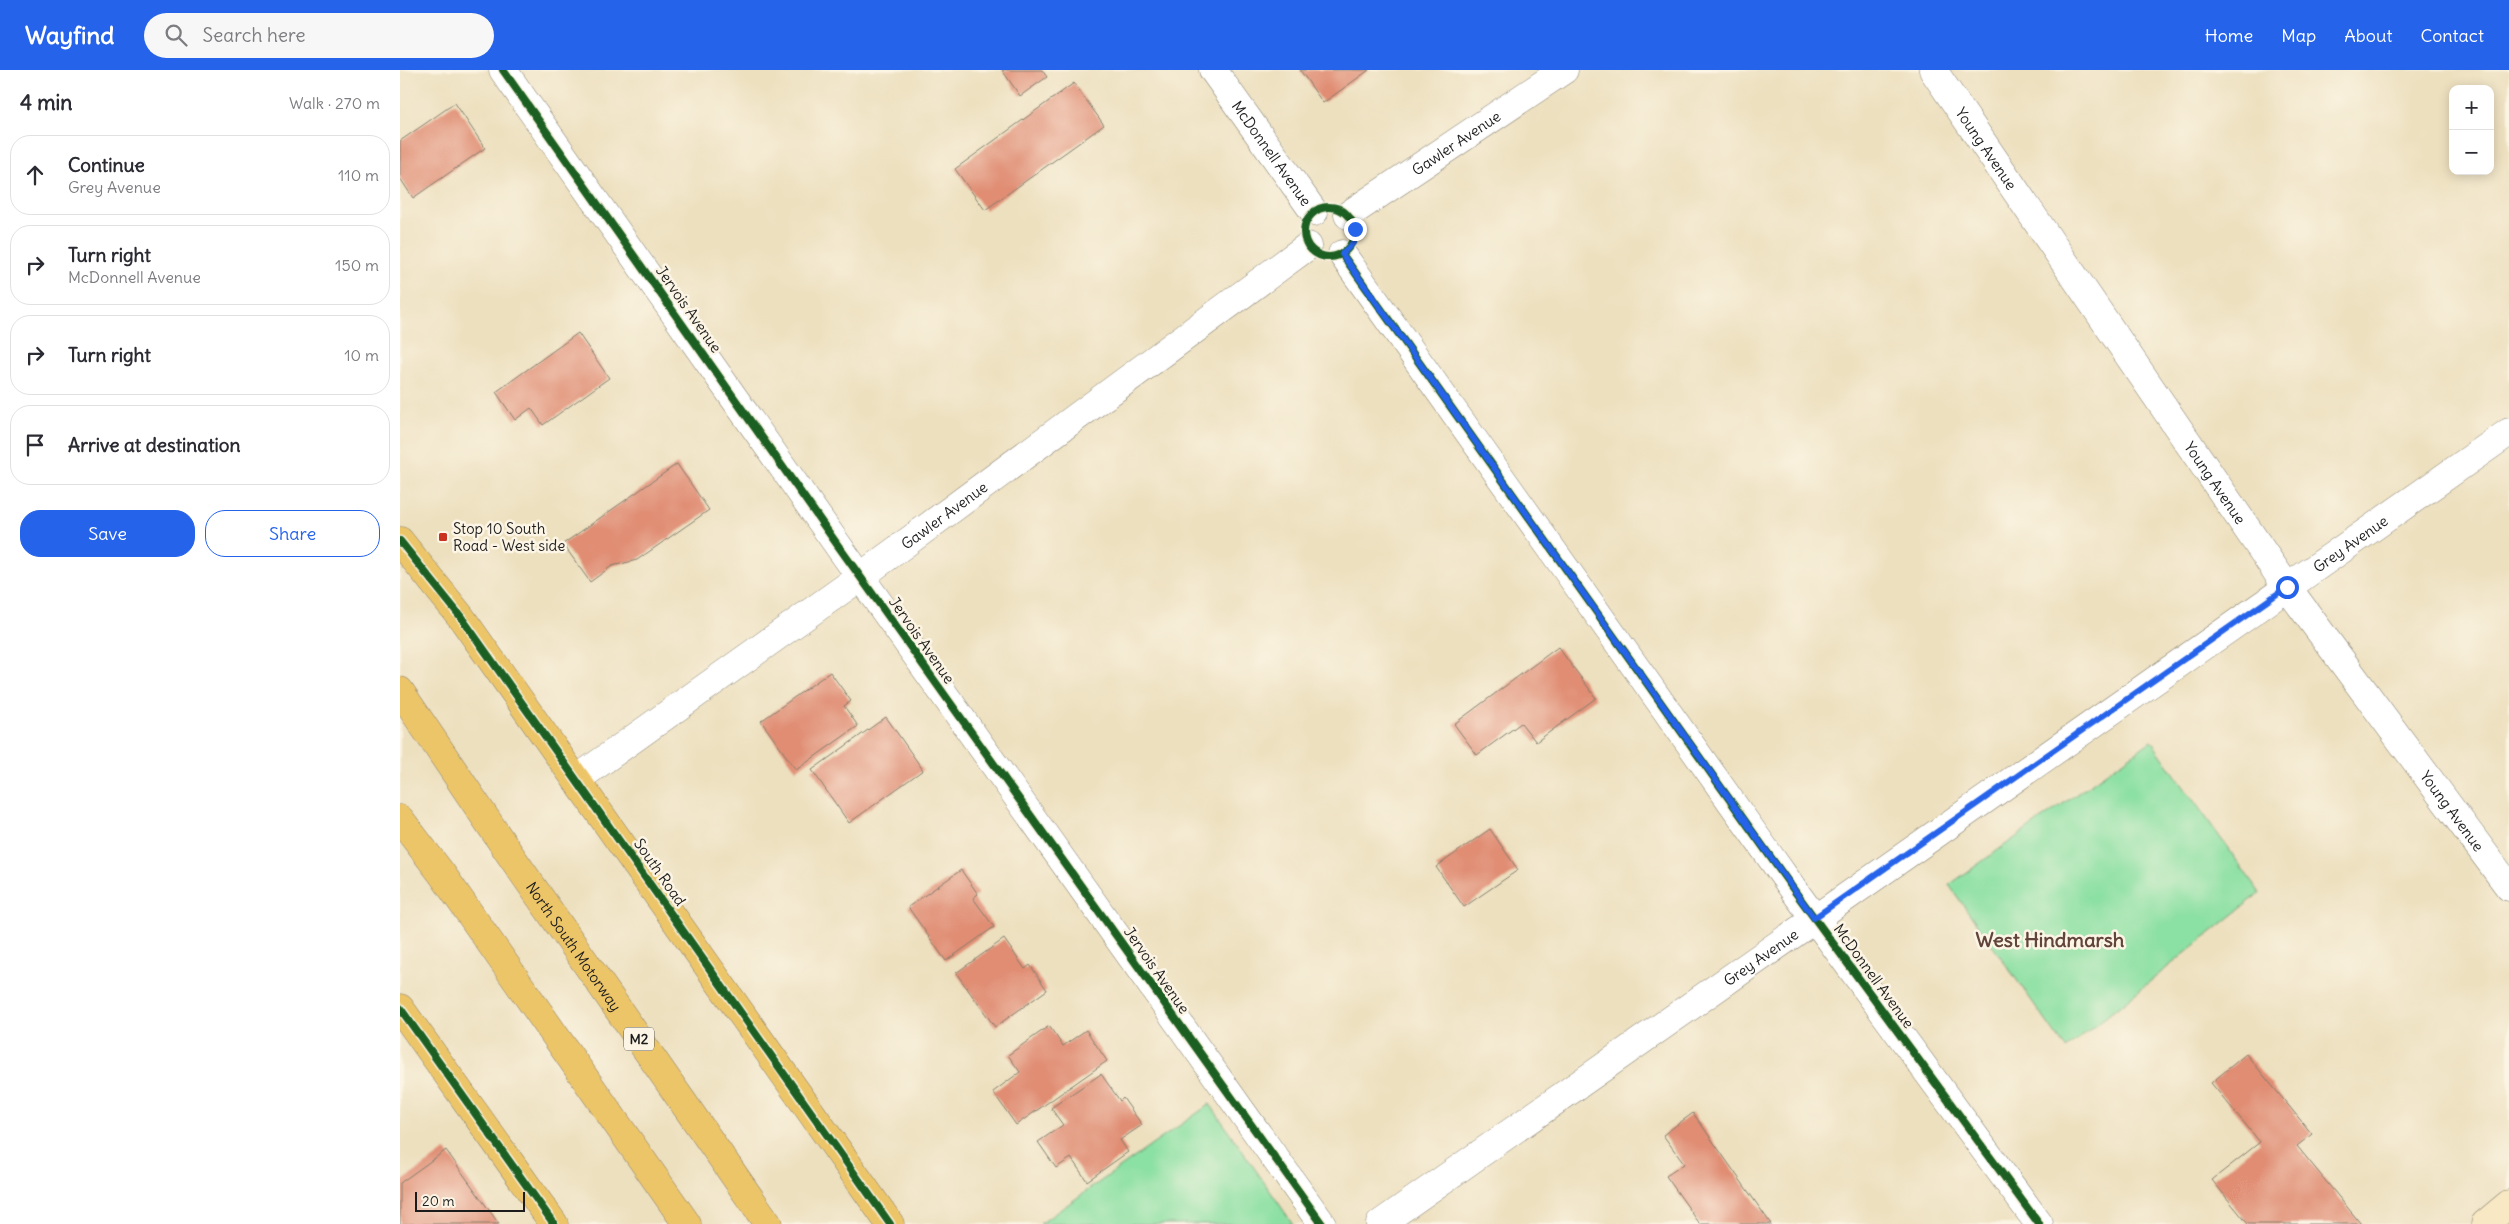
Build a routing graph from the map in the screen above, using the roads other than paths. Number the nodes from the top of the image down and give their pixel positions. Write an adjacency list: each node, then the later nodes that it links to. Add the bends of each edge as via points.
1 (503, 70): 11 (street, Jervois Avenue)
2 (1213, 70): 5 (street, McDonnell Avenue)
3 (1564, 70): 6 (street, Gawler Avenue)
4 (1933, 70): 12 (street, Young Avenue)
5 (1314, 212): 6 (street, via 1332,207); 7 (street, via 1304,228)
6 (1348, 215): 8 (street, via 1355,236)
7 (1308, 246): 8 (street, via 1320,256); 11 (street, Gawler Avenue)
8 (1342, 254): 17 (street, McDonnell Avenue)
9 (2509, 432): 12 (street, Grey Avenue)
10 (400, 541): 14 (main road, South Road, via 462,617)
11 (860, 577): 14 (street, Gawler Avenue); 23 (street, Jervois Avenue)
12 (2287, 587): 16 (street, Young Avenue); 17 (street, Grey Avenue)
13 (400, 691): 21 (main road, North South Motorway / M2, via 509,854)
14 (577, 778): 22 (main road, South Road)
15 (400, 819): 20 (main road)
16 (2509, 887)
17 (1814, 918): 24 (street, Grey Avenue); 25 (street, McDonnell Avenue)
18 (400, 1008): 19 (main road)
19 (554, 1224)
20 (687, 1224)
21 (768, 1224)
22 (890, 1224)
23 (1322, 1224)
24 (1380, 1224)
25 (2039, 1224)

